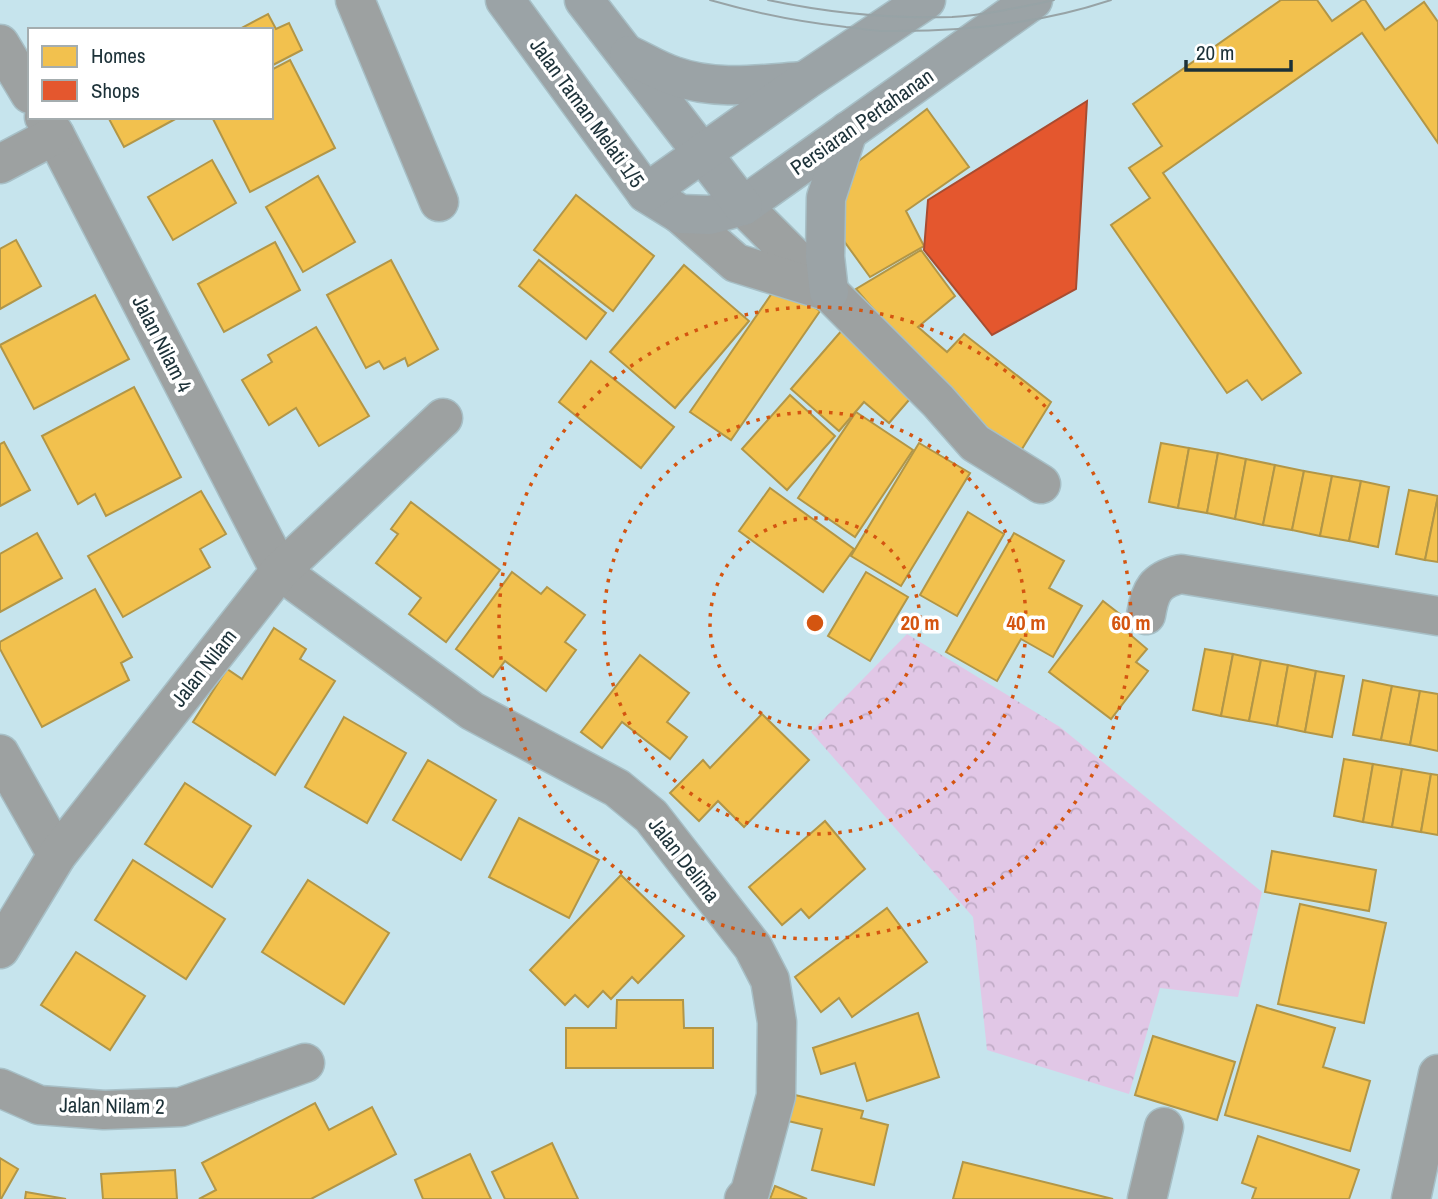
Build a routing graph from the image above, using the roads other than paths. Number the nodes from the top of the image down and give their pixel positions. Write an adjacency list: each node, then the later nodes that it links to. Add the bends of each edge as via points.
1 (355, 0): 15 (street)
2 (505, 0): 14 (main road, Jalan Taman Melati 1/5)
3 (584, 0): 7 (main road)
4 (926, 0): 8 (main road)
5 (1033, 0): 11 (main road, Persiaran Pertahanan)
6 (0, 44): 9 (street)
7 (624, 52): 8 (main road, via 672,76 705,84); 12 (main road)
8 (806, 80): 12 (main road)
9 (28, 91)
10 (49, 126): 13 (street); 21 (street, Jalan Nilam 4)
11 (848, 131): 16 (main road, Persiaran Pertahanan); 18 (main road, via 826,198)
12 (701, 153): 14 (main road); 16 (main road)
13 (0, 164)
14 (646, 193): 17 (main road, Jalan Taman Melati 1/5)
15 (439, 202)
16 (743, 206): 17 (main road, Persiaran Pertahanan, via 710,215); 18 (street)
17 (680, 214): 18 (street, via 736,263)
18 (829, 292): 20 (street, via 975,443)
19 (443, 418): 21 (street, Jalan Nilam)
20 (1041, 484)
21 (280, 571): 25 (street, Jalan Nilam); 31 (street, Jalan Delima, via 472,711 617,788 651,816 752,947 770,980 777,1022 776,1096 750,1192)
22 (1146, 615): 23 (street, via 1149,595 1158,584 1181,574)
23 (1438, 616)
24 (0, 754): 25 (street)
25 (57, 855): 26 (street, Jalan Nilam)
26 (0, 949)
27 (305, 1063): 29 (street, Jalan Nilam 2, via 181,1107 104,1110 38,1105)
28 (1438, 1074): 33 (street)
29 (0, 1088)
30 (1164, 1127): 32 (street)
31 (744, 1199)
32 (1147, 1199)
33 (1411, 1199)

